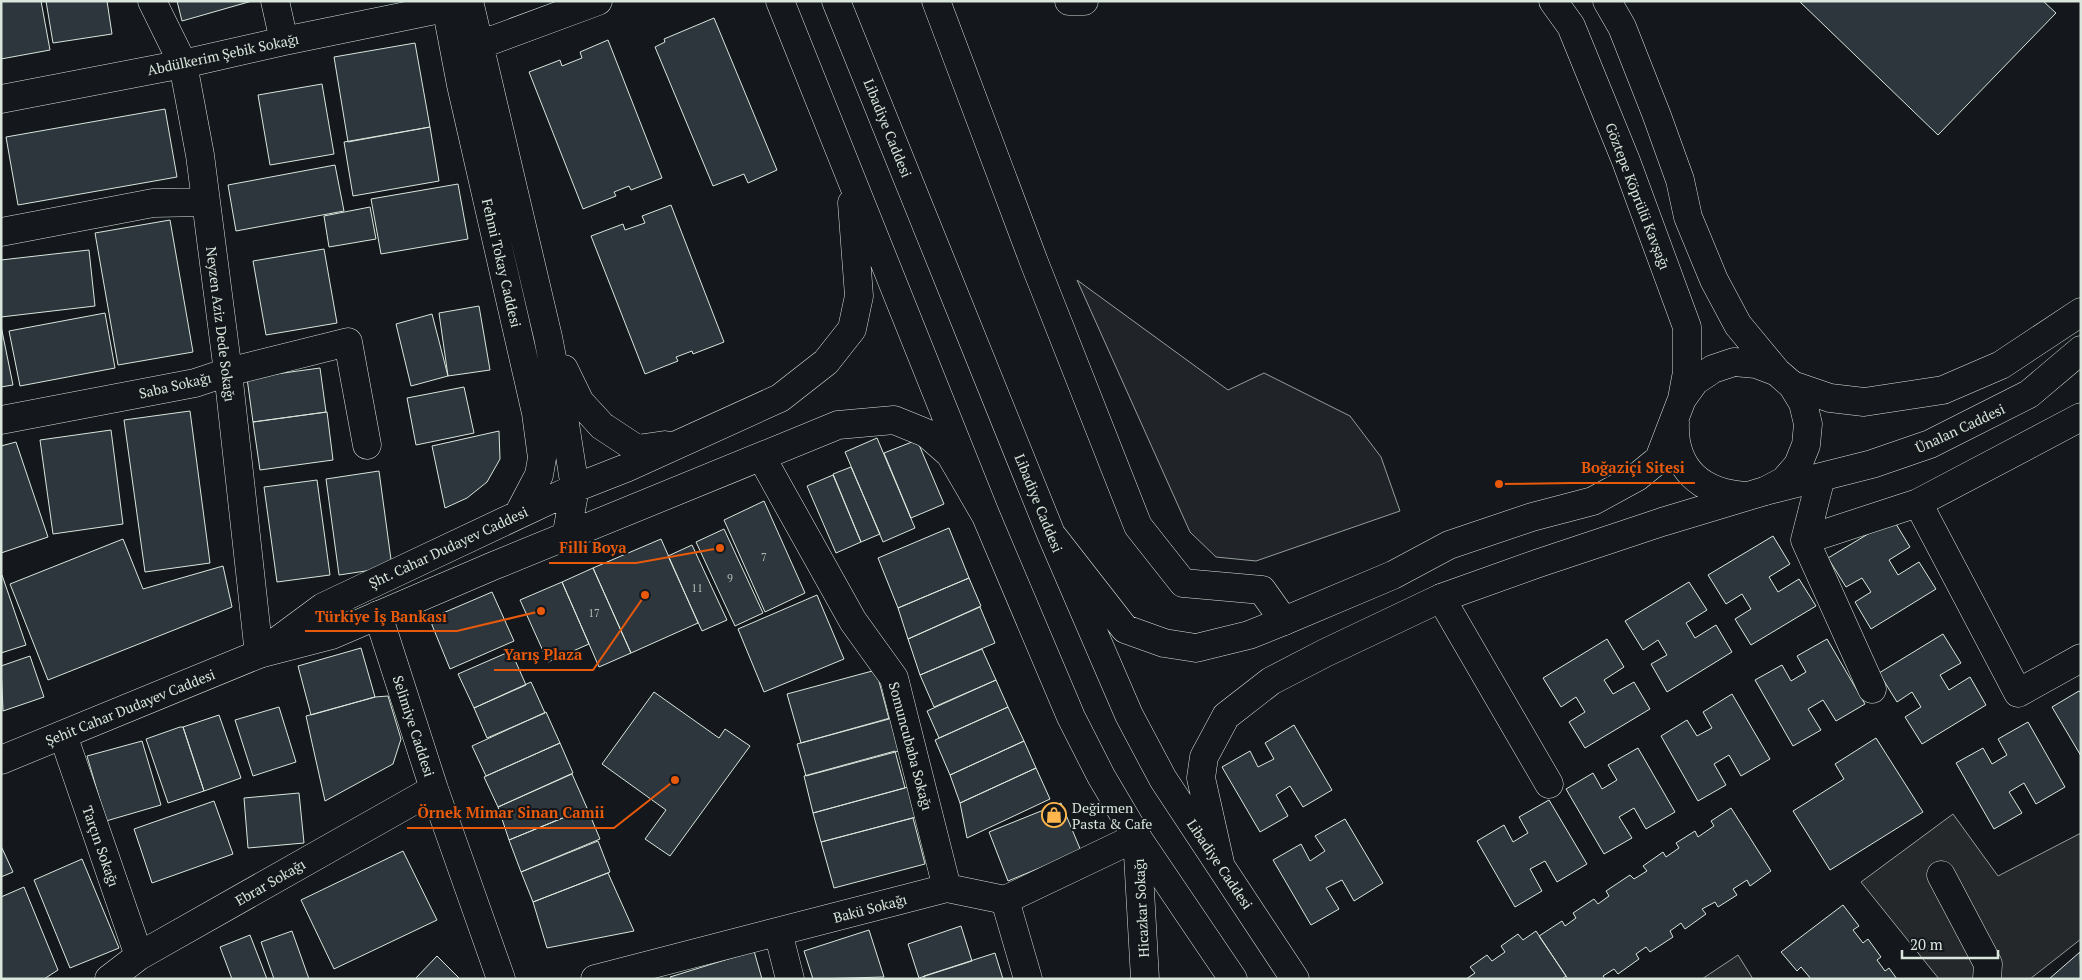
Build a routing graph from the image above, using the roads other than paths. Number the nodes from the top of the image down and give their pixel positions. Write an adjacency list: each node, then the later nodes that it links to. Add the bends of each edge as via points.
1 (152, 1): 15 (main road, Neyzen Aziz Dede Sokağı)
2 (275, 1): 13 (main road)
3 (598, 1): 14 (main road)
4 (780, 1): 18 (main road)
5 (836, 1): 17 (main road, Libadiye Caddesi)
6 (847, 1): 17 (main road)
7 (936, 1): 43 (main road, via 1138,526 1183,584 1262,590)
8 (1068, 1): 9 (main road)
9 (1084, 1)
10 (1553, 1): 26 (main road, Göztepe Köprülü Kavşağı, via 1575,35 1687,327 1687,372)
11 (1607, 1): 25 (main road, via 1622,28 1654,107 1680,180 1688,217 1714,280 1738,325)
12 (455, 3): 13 (main road, Abdülkerim Şebik Sokağı); 14 (main road, Fehmi Tokay Caddesi)
13 (284, 41): 15 (main road, Abdülkerim Şebik Sokağı)
14 (467, 49): 22 (main road, Fehmi Tokay Caddesi); 36 (main road, Fehmi Tokay Caddesi, via 542,458 539,475)
15 (183, 64): 16 (main road, Abdülkerim Şebik Sokağı); 19 (main road, Neyzen Aziz Dede Sokağı)
16 (1, 99)
17 (888, 127): 38 (main road, Libadiye Caddesi)
18 (850, 177): 29 (main road, Şht. Cahar Dudayev Caddesi, via 859,296 852,329 826,362 780,398); 37 (main road)
19 (206, 202): 20 (main road, via 153,203); 24 (main road, Neyzen Aziz Dede Sokağı)
20 (1, 232)
21 (2081, 312): 25 (main road, via 2002,365 1943,390 1864,402 1830,398)
22 (548, 337): 29 (main road, via 580,402 602,426 637,449); 33 (main road)
23 (2081, 350): 32 (main road, Ünalan Caddesi, via 2029,394 1930,444)
24 (228, 372): 28 (main road, Saba Sokağı, via 195,383); 30 (main road, Saba Sokağı, via 348,342); 44 (main road, Neyzen Aziz Dede Sokağı)
25 (1784, 379): 26 (main road, via 1756,364 1734,362 1713,369 1695,381); 34 (main road, via 1803,403 1808,424 1806,445 1798,465 1784,480)
26 (1678, 409): 34 (main road, via 1674,439 1680,458 1692,475 1727,495); 43 (main road, via 1658,459 1637,477 1593,501 1532,517 1449,545 1392,575)
27 (2081, 417): 35 (main road)
28 (1, 420)
29 (681, 443): 33 (main road, Şht. Cahar Dudayev Caddesi)
30 (366, 445)
31 (762, 458): 37 (main road, via 838,425 894,420 926,432 950,454); 39 (main road); 54 (main road, Somuncubaba Sokağı, via 852,622 894,678)
32 (1821, 477): 34 (main road, Ünalan Caddesi); 40 (main road)
33 (575, 488): 36 (main road, Şht. Cahar Dudayev Caddesi); 39 (main road)
34 (1756, 494): 41 (main road, via 1539,563)
35 (1918, 503): 40 (main road); 45 (main road, via 2018,693)
36 (518, 515): 44 (main road, Şht. Cahar Dudayev Caddesi, via 323,606)
37 (986, 516): 51 (main road, via 1071,717 1101,776)
38 (1051, 534): 43 (main road, via 1125,629 1164,643 1196,648 1249,635); 52 (main road, Libadiye Caddesi, via 1129,715 1163,779)
39 (566, 538): 42 (main road)
40 (1805, 540): 46 (main road)
41 (1441, 598): 49 (main road); 52 (main road, via 1271,681 1226,716 1204,757 1201,778)
42 (378, 615): 44 (main road, via 332,635); 50 (main road, Selimiye Caddesi)
43 (1284, 621)
44 (259, 654): 47 (main road, Şehit Cahar Dudayev Caddesi)
45 (2081, 658)
46 (1872, 689)
47 (63, 735): 48 (main road, Şehit Cahar Dudayev Caddesi); 57 (main road, Tarçın Sokağı)
48 (1, 760)
49 (1549, 784)
50 (434, 789): 57 (main road, Ebrar Sokağı); 59 (main road, Selimiye Caddesi)
51 (1138, 837): 55 (main road); 63 (main road, Hicazkar Sokağı); 64 (main road)
52 (1220, 864): 65 (main road, Libadiye Caddesi)
53 (1940, 875): 66 (main road, via 1988,964)
54 (947, 888): 55 (main road, Bakü Sokağı); 56 (main road, Bakü Sokağı)
55 (1005, 900): 62 (main road)
56 (778, 932): 60 (main road, Bakü Sokağı); 61 (main road)
57 (139, 956): 58 (main road, Ebrar Sokağı)
58 (109, 979)
59 (502, 979)
60 (594, 979)
61 (790, 979)
62 (1028, 979)
63 (1145, 979)
64 (1233, 979)
65 (1295, 979)
66 (1987, 979)

